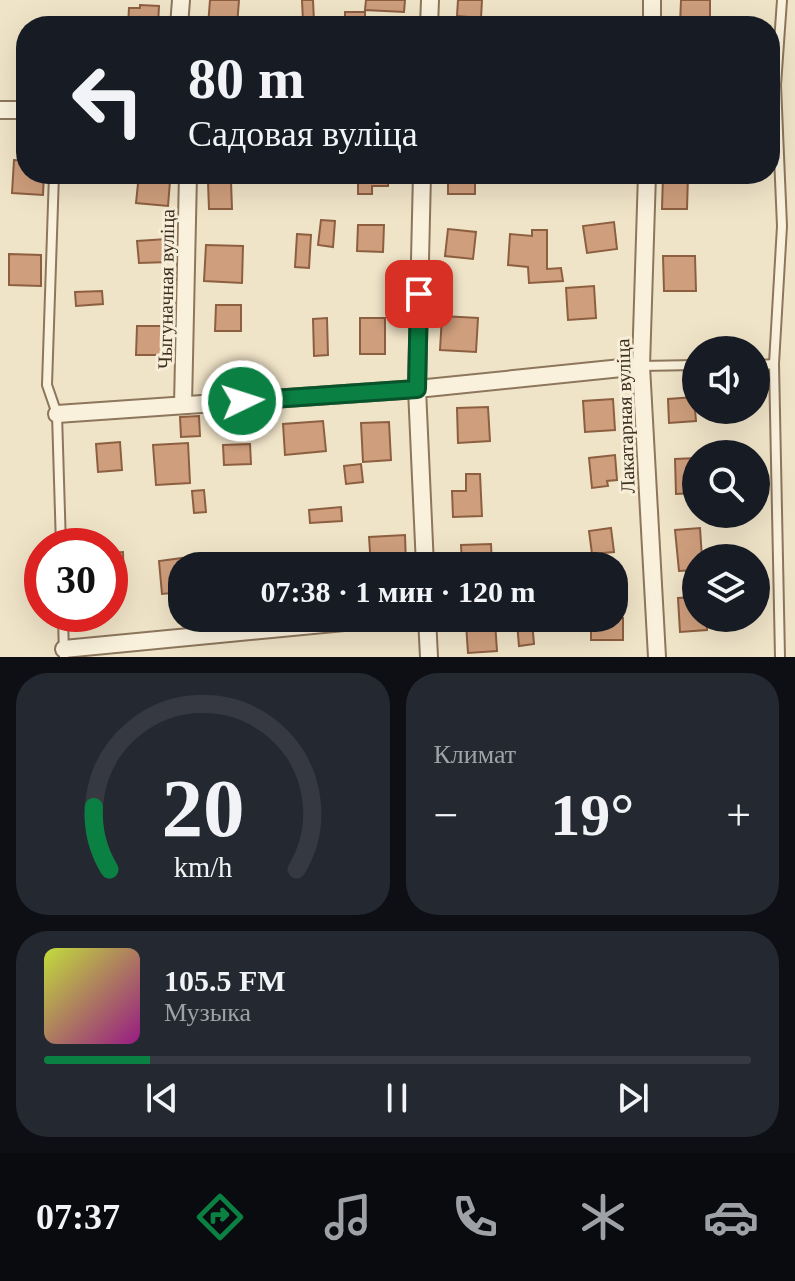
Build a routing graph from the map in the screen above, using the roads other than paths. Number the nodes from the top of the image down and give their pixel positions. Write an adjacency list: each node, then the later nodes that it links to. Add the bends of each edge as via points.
1 (782, 0): 2 (lane)
2 (780, 28)
3 (780, 179): 9 (lane)
4 (54, 184): 14 (lane, via 47,385)
5 (188, 184): 13 (street, Чыгуначная вуліца)
6 (422, 184): 12 (street)
7 (647, 184): 11 (street, Лакатарная вуліца)
8 (770, 364): 9 (lane)
9 (774, 364): 23 (lane)
10 (682, 365): 11 (lane)
11 (641, 366): 12 (street); 22 (street, Лакатарная вуліца)
12 (417, 389): 13 (street); 16 (street)
13 (183, 405): 14 (street)
14 (57, 414): 15 (lane)
15 (60, 528)
16 (424, 552)
17 (63, 632): 20 (lane)
18 (257, 632): 20 (street)
19 (428, 632): 21 (street)
20 (64, 653)
21 (429, 657)
22 (657, 657)
23 (780, 657)

